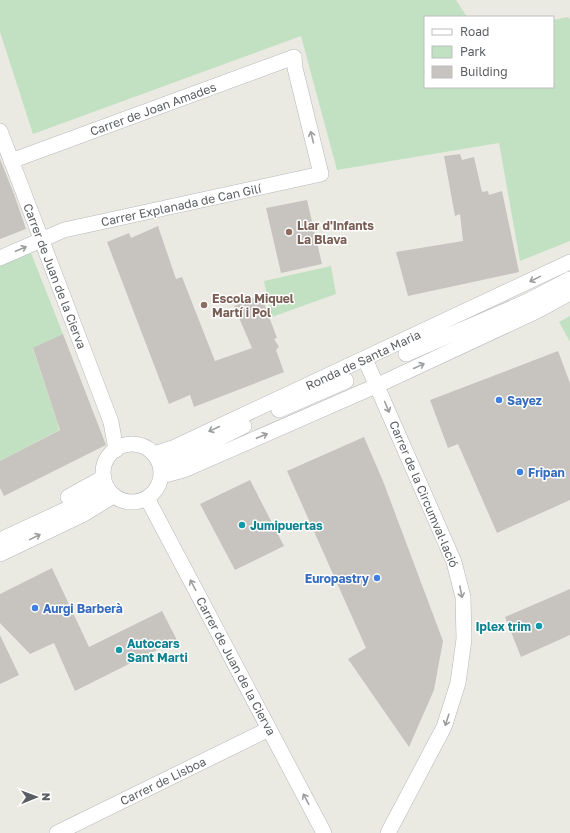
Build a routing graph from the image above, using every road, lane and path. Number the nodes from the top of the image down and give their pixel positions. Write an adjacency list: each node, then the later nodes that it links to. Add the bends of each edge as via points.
1 (0, 131): 2 (street, Carrer de Juan de la Cierva)
2 (12, 161): 3 (street, Carrer de Joan Amades, one-way to 2, via 294,57); 4 (street, Carrer de Juan de la Cierva)
3 (321, 174): 4 (street, Carrer Explanada de Can Gilí, via 64,230)
4 (41, 240): 5 (street, Carrer Explanada de Can Gilí, one-way to 4); 13 (street, Carrer de Juan de la Cierva)
5 (0, 258)
6 (570, 262): 10 (street, Ronda de Santa Maria, one-way to 10)
7 (570, 279): 9 (street, Ronda de Santa Maria, via 528,301)
8 (570, 293): 12 (street, one-way to 8)
9 (406, 354)
10 (365, 359): 12 (street, Carrer de la Circumval·lació); 16 (street, Ronda de Santa Maria, one-way to 16, via 174,448)
11 (346, 381): 16 (street, Ronda de Santa Maria, via 179,458)
12 (378, 385): 16 (street, one-way to 12, via 184,470); 25 (street, Carrer de la Circumval·lació, one-way to 25, via 454,562 462,597 464,639 458,683 444,727)
13 (111, 422): 14 (street, Carrer de Juan de la Cierva); 15 (street, Carrer de Juan de la Cierva)
14 (138, 445): 15 (street); 16 (street, via 147,448)
15 (116, 450): 17 (street, via 104,468)
16 (158, 465): 18 (street, via 158,486)
17 (108, 486): 18 (street, via 122,501 132,503); 19 (street, via 76,493); 20 (street, via 80,503); 21 (street, one-way to 17, via 84,514)
18 (147, 498): 22 (street, Carrer de Juan de la Cierva, one-way to 18)
19 (0, 529)
20 (0, 540)
21 (0, 554)
22 (269, 729): 23 (street, Carrer de Lisboa); 24 (street, Carrer de Juan de la Cierva, one-way to 22)
23 (57, 833)
24 (324, 833)
25 (388, 833)

